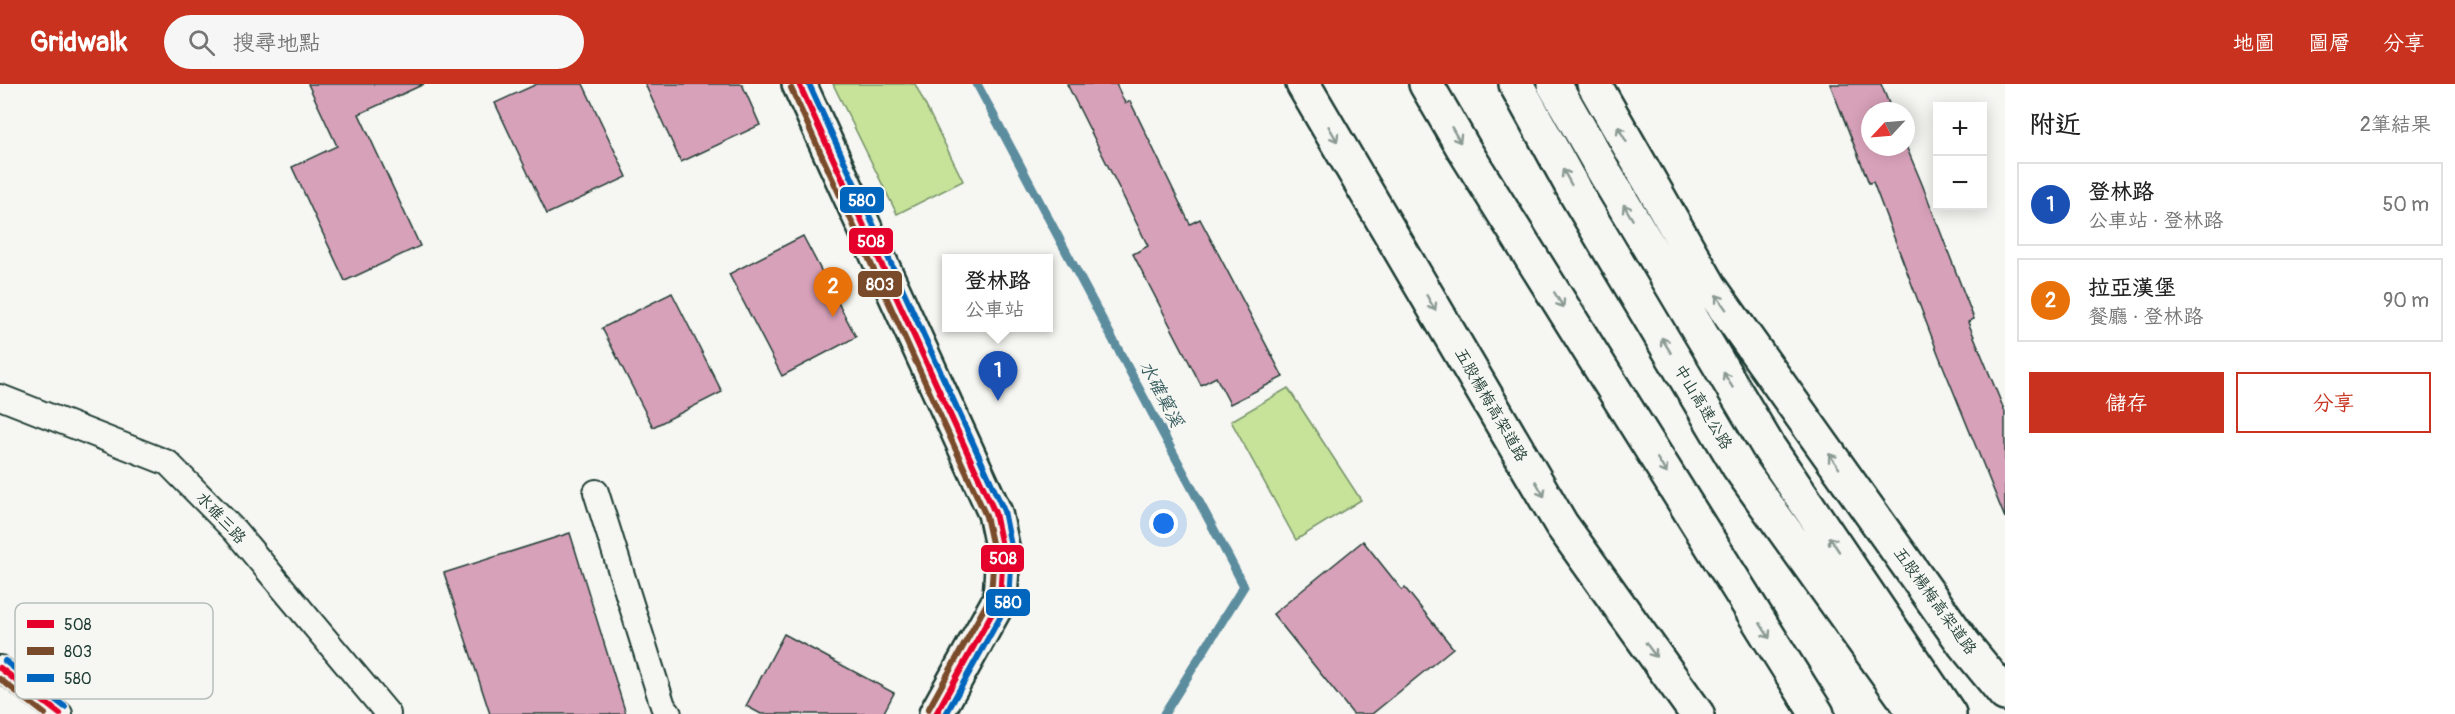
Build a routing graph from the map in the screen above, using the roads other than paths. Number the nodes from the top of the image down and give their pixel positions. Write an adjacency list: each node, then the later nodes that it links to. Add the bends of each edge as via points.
1 (799, 84): 17 (main road, via 995,513 1002,551 1000,599)
2 (1303, 84): 18 (main road, 五股楊梅高架道路, one-way to 18, via 1561,524)
3 (1426, 84): 19 (main road, one-way to 19)
4 (1516, 84): 8 (main road, 中山高速公路, one-way to 4, via 1578,197)
5 (1554, 84): 21 (main road, one-way to 5, via 1769,448)
6 (1594, 84): 12 (main road, 五股楊梅高架道路, one-way to 6, via 1964,644 1710,287)
7 (0, 398): 15 (street, 水碓三路, via 168,463 235,531)
8 (1739, 467): 20 (main road, 中山高速公路); 21 (main road)
9 (596, 492): 16 (street)
10 (0, 668): 11 (street)
11 (15, 680)
12 (2005, 694)
13 (40, 699): 14 (street)
14 (60, 714)
15 (388, 714)
16 (669, 714)
17 (936, 714)
18 (1696, 714)
19 (1818, 714)
20 (1916, 714)
21 (1948, 714)

